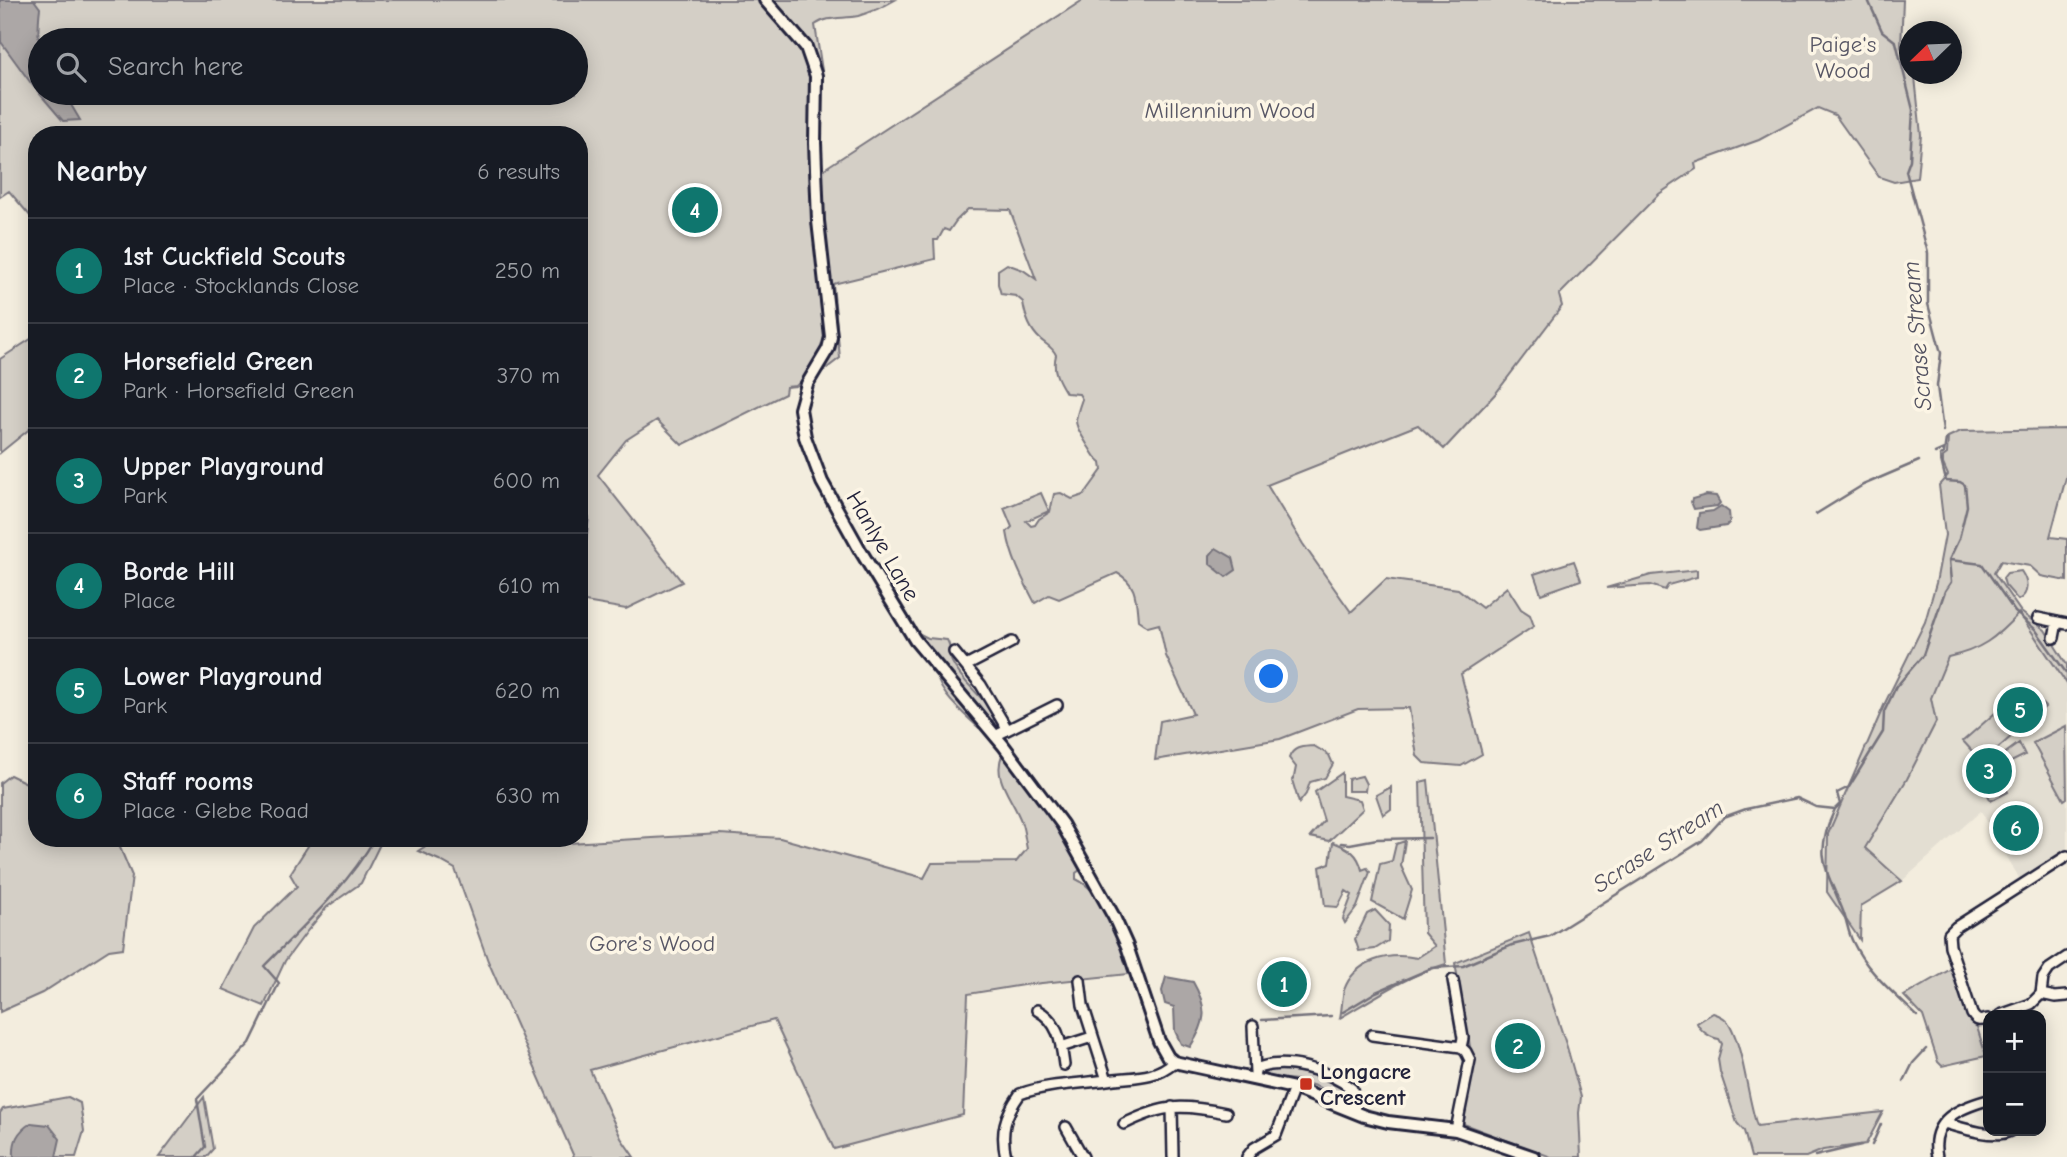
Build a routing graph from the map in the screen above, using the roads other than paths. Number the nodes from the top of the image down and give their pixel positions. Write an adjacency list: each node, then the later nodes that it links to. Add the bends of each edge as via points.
1 (765, 0): 10 (street, Hanlye Lane, via 806,47 816,76 818,222 831,337 802,398 805,437 836,509 915,640)
2 (2038, 618): 3 (street)
3 (2062, 623): 4 (street)
4 (2054, 638)
5 (1012, 642): 7 (street)
6 (954, 652): 7 (street)
7 (966, 666): 9 (street)
8 (1057, 705): 9 (street)
9 (1007, 729): 10 (street)
10 (995, 736): 25 (street, Hanlye Lane, via 1062,824 1103,895 1127,946 1159,1041)
11 (2067, 856): 19 (street, via 1949,934 1972,1014)
12 (2067, 957): 15 (street, via 2049,969)
13 (1080, 980): 22 (street)
14 (1453, 981): 24 (street)
15 (2041, 994): 16 (street); 18 (street)
16 (2067, 996)
17 (1037, 1010): 23 (street, via 1055,1025)
18 (2014, 1010)
19 (1983, 1020)
20 (1253, 1026): 27 (street)
21 (1372, 1035): 24 (street)
22 (1092, 1037): 23 (street); 28 (street)
23 (1061, 1047): 26 (street)
24 (1461, 1047): 37 (street, via 1469,1060)
25 (1174, 1062): 27 (street); 28 (street, via 1147,1077)
26 (1064, 1065)
27 (1255, 1074): 29 (street); 32 (street, via 1266,1065 1293,1066 1338,1080 1352,1089)
28 (1107, 1080): 39 (street, via 1020,1094 1005,1119)
29 (1294, 1088): 32 (street); 42 (street, via 1276,1136 1254,1147)
30 (1983, 1101): 34 (street, via 1954,1111)
31 (1172, 1107): 33 (street); 35 (street); 41 (street)
32 (1355, 1112): 37 (street, via 1388,1122)
33 (1226, 1113)
34 (1944, 1123): 38 (street); 44 (street, via 1936,1140)
35 (1124, 1124)
36 (1066, 1127): 40 (street)
37 (1456, 1130): 43 (street)
38 (1983, 1132)
39 (1006, 1157)
40 (1083, 1157)
41 (1173, 1157)
42 (1247, 1157)
43 (1534, 1157)
44 (1937, 1157)

